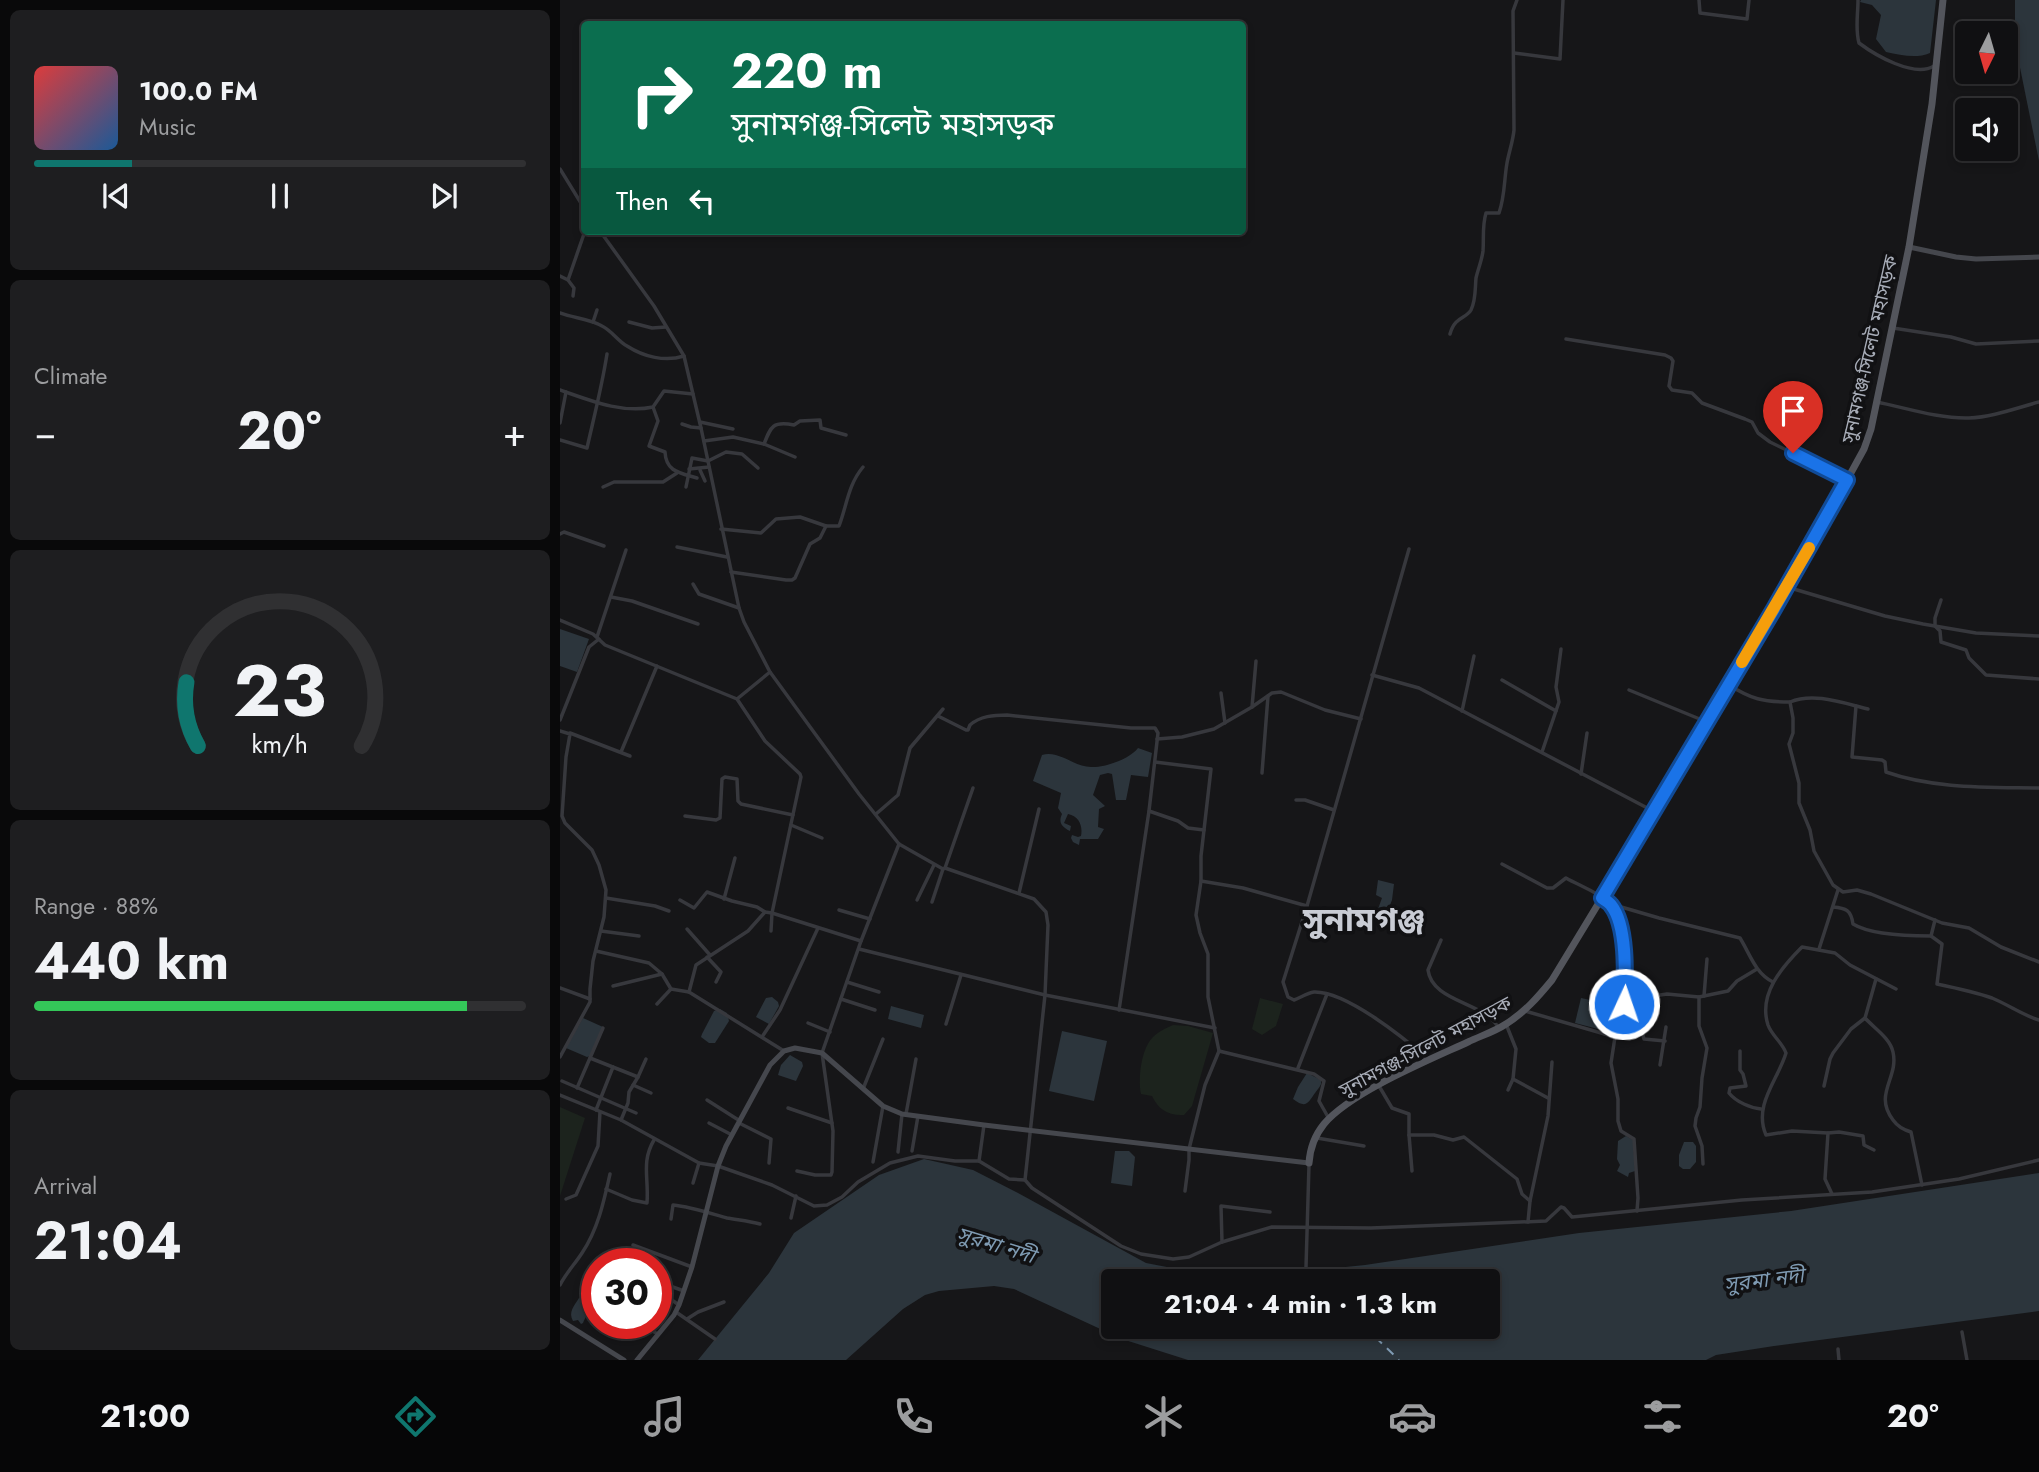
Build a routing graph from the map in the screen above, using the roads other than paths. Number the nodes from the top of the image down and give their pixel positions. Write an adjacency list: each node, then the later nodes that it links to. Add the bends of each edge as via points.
1 (1517, 0): 7 (street)
2 (1563, 0): 7 (street, via 1560,59)
3 (1699, 0): 4 (street, via 1700,13 1747,19)
4 (1749, 0)
5 (1858, 0): 8 (street, via 1859,43 1895,64 1928,69)
6 (1943, 0): 8 (main road, সুনামগঞ্জ-সিলেট মহাসড়ক)
7 (1514, 53): 24 (street, via 1514,130 1503,202 1497,214 1486,213 1472,308 1457,320)
8 (1936, 65): 13 (main road, সুনামগঞ্জ-সিলেট মহাসড়ক)
9 (560, 169): 10 (street)
10 (581, 203)
11 (584, 235): 16 (street)
12 (603, 235): 22 (street)
13 (1909, 247): 14 (main road, via 1956,257); 23 (main road, সুনামগঞ্জ-সিলেট মহাসড়ক)
14 (2039, 257)
15 (560, 276): 16 (street)
16 (568, 280): 17 (street, via 575,288)
17 (573, 296)
18 (597, 310): 20 (street)
19 (560, 313): 20 (street)
20 (593, 322): 28 (street, via 642,353 664,360)
21 (629, 322): 22 (street)
22 (666, 327): 28 (street)
23 (1892, 327): 26 (street, via 1976,344); 33 (main road, সুনামগঞ্জ-সিলেট মহাসড়ক)
24 (1450, 334)
25 (1566, 339): 55 (street, via 1671,358 1672,390 1692,393 1702,403 1752,422 1770,442)
26 (2039, 341)
27 (607, 354): 32 (street)
28 (684, 356): 31 (street)
29 (560, 390): 30 (street)
30 (566, 392): 32 (street); 37 (street)
31 (693, 394): 35 (street, via 664,391); 36 (street)
32 (599, 402): 35 (street); 42 (street, via 587,448)
33 (1877, 402): 34 (street, via 1968,418); 55 (main road, সুনামগঞ্জ-সিলেট মহাসড়ক, via 1864,449)
34 (2039, 402)
35 (653, 407): 52 (street, via 658,421 649,446 665,452 666,461)
36 (699, 422): 39 (street); 40 (street)
37 (560, 424)
38 (682, 424): 39 (street)
39 (701, 428): 43 (street)
40 (733, 429)
41 (846, 435): 44 (street, via 821,428 820,420 811,419 771,428)
42 (560, 440)
43 (704, 442): 44 (street, via 733,437); 46 (street)
44 (764, 444): 45 (street)
45 (795, 457)
46 (708, 461): 48 (street); 49 (street, via 726,452 742,454); 50 (street, via 692,458)
47 (863, 467): 59 (street, via 854,477 839,526)
48 (709, 468): 51 (street); 60 (street)
49 (758, 468)
50 (689, 469): 51 (street); 53 (street)
51 (700, 469): 56 (street)
52 (678, 473): 53 (street); 58 (street, via 663,482 614,482)
53 (688, 475): 54 (street); 57 (street)
54 (697, 478)
55 (1847, 480): 69 (main road, সুনামগঞ্জ-সিলেট মহাসড়ক)
56 (705, 481)
57 (685, 487)
58 (603, 488)
59 (826, 526): 60 (street, via 800,517 776,519 761,533); 67 (street, via 810,544 792,580)
60 (721, 529): 66 (street)
61 (560, 534): 62 (street)
62 (604, 545)
63 (677, 547): 66 (street)
64 (1409, 549): 83 (street)
65 (626, 550): 70 (street)
66 (727, 557): 67 (street)
67 (731, 572): 72 (street)
68 (693, 584): 72 (street, via 699,594)
69 (1787, 587): 75 (street); 86 (main road, সুনামগঞ্জ-সিলেট মহাসড়ক)
70 (611, 597): 74 (street); 77 (street)
71 (1941, 600): 75 (street)
72 (739, 608): 82 (street)
73 (560, 620): 77 (street)
74 (698, 624)
75 (1935, 626): 76 (street, via 1976,634); 84 (street, via 1941,631 1941,642 1966,650 1986,675)
76 (2039, 636)
77 (598, 638): 81 (street); 100 (street, via 589,647)
78 (1561, 649): 97 (street)
79 (1474, 656): 96 (street)
80 (1256, 661): 93 (street)
81 (657, 666): 90 (street); 107 (street)
82 (770, 672): 90 (street); 121 (street)
83 (1373, 675): 96 (street, via 1419,688); 99 (street)
84 (2039, 679)
85 (1502, 680): 97 (street)
86 (1728, 685): 91 (street, via 1754,699); 101 (main road, সুনামগঞ্জ-সিলেট মহাসড়ক)
87 (1629, 690): 101 (street)
88 (1222, 692): 102 (street)
89 (1268, 696): 93 (street); 99 (street, via 1281,692); 111 (street)
90 (737, 699): 122 (street, via 765,741 800,774)
91 (1790, 702): 92 (street, via 1801,697); 133 (street, via 1793,726 1789,744 1799,803 1814,851)
92 (1856, 706): 95 (street); 115 (street, via 1852,757 1882,760 1886,772 1935,783)
93 (1252, 707): 102 (street)
94 (943, 709): 98 (street)
95 (1868, 709)
96 (1462, 711): 108 (street)
97 (1556, 711): 108 (street)
98 (938, 716): 106 (street, via 966,730 978,719 993,715 1149,727 1155,728); 121 (street, via 910,748 898,794)
99 (1361, 719): 118 (street)
100 (560, 720)
101 (1707, 722): 120 (main road, সুনামগঞ্জ-সিলেট মহাসড়ক)
102 (1225, 723): 106 (street, via 1182,737)
103 (560, 729): 104 (street)
104 (570, 733): 107 (street); 113 (street)
105 (1587, 733): 112 (street)
106 (1157, 739): 110 (street)
107 (621, 752): 109 (street)
108 (1541, 752): 112 (street)
109 (629, 756)
110 (1155, 762): 119 (street); 125 (street, via 1211,769)
111 (1262, 773)
112 (1581, 774): 120 (street)
113 (562, 778): 135 (street, via 563,820 592,850 605,882)
114 (973, 788): 131 (street)
115 (2039, 788)
116 (1296, 800): 118 (street)
117 (1039, 809): 134 (street)
118 (1334, 810): 142 (street)
119 (1149, 811): 125 (street, via 1188,828); 186 (street)
120 (1654, 811): 136 (main road, সুনামগঞ্জ-সিলেট মহাসড়ক)
121 (876, 814): 127 (street)
122 (793, 815): 123 (street, via 741,804 737,779 725,777 720,786 720,818); 124 (street)
123 (685, 816)
124 (791, 825): 126 (street); 147 (street)
125 (1205, 830): 132 (street)
126 (822, 838)
127 (899, 844): 130 (street); 148 (street)
128 (735, 859): 137 (street)
129 (1502, 864): 136 (street, via 1547,888 1566,878)
130 (934, 865): 131 (street); 139 (street)
131 (944, 868): 134 (street); 140 (street)
132 (1201, 881): 142 (street); 195 (street, via 1196,915 1208,954 1208,997)
133 (1838, 890): 143 (street); 149 (street, via 1871,894)
134 (1018, 894): 178 (street, via 1034,899 1046,912)
135 (606, 898): 145 (street); 152 (street)
136 (1602, 898): 141 (street); 187 (main road, সুনামগঞ্জ-সিলেট মহাসড়ক, via 1552,980)
137 (724, 899): 138 (street, via 707,892 694,908); 146 (street)
138 (680, 900)
139 (917, 900)
140 (932, 902)
141 (1611, 904): 164 (street, via 1740,938); 184 (street, via 1625,954)
142 (1307, 906): 177 (street, via 1283,982 1288,997 1294,1000 1311,992)
143 (1833, 907): 155 (street, via 1850,912 1860,929); 158 (street)
144 (839, 910): 148 (street)
145 (668, 911)
146 (765, 912): 147 (street); 161 (street, via 748,931)
147 (772, 913): 150 (street); 153 (street)
148 (870, 919): 157 (street)
149 (1935, 920): 155 (street); 163 (street, via 1969,928)
150 (818, 928): 157 (street); 198 (street, via 780,1010)
151 (687, 929): 161 (street)
152 (601, 931): 154 (street); 160 (street)
153 (771, 931)
154 (639, 936)
155 (1931, 936): 189 (street, via 1942,943 1937,984 1993,999)
156 (1441, 940): 192 (street, via 1428,970 1433,982)
157 (861, 941): 159 (street)
158 (1819, 949): 167 (street, via 1835,953); 170 (street, via 1801,948)
159 (859, 950): 166 (street); 169 (street)
160 (596, 951): 165 (street, via 649,963); 180 (street)
161 (708, 956): 168 (street, via 721,972); 175 (street, via 696,965)
162 (1707, 959): 179 (street)
163 (2039, 962)
164 (1757, 969): 170 (street); 179 (street, via 1728,991)
165 (662, 974): 171 (street); 173 (street)
166 (961, 975): 178 (street); 191 (street)
167 (1876, 979): 174 (street); 188 (street)
168 (716, 982)
169 (847, 982): 176 (street); 181 (street)
170 (1773, 982): 231 (street, via 1765,1009 1768,1024 1786,1052)
171 (613, 986)
172 (560, 988): 180 (street)
173 (671, 989): 175 (street); 183 (street)
174 (1896, 989)
175 (689, 992): 198 (street)
176 (879, 992)
177 (1327, 994): 209 (street, via 1383,1023); 213 (street)
178 (1045, 995): 186 (street); 242 (street)
179 (1701, 997): 182 (street, via 1667,994); 259 (street, via 1699,1026 1707,1048 1695,1126)
180 (590, 999): 205 (street)
181 (841, 999): 185 (street); 196 (street)
182 (1634, 1000): 184 (street); 200 (street, via 1644,1038)
183 (657, 1004)
184 (1624, 1004): 197 (street, via 1610,1008)
185 (875, 1010)
186 (1119, 1010): 195 (street)
187 (1524, 1011): 192 (main road, সুনামগঞ্জ-সিলেট মহাসড়ক); 197 (street)
188 (1865, 1018): 219 (street, via 1833,1053); 266 (street, via 1894,1053 1884,1104 1899,1127 1911,1132)
189 (2039, 1020)
190 (808, 1023): 196 (street)
191 (946, 1024)
192 (1502, 1026): 209 (main road, সুনামগঞ্জ-সিলেট মহাসড়ক); 215 (street, via 1516,1049)
193 (1666, 1027): 200 (street)
194 (603, 1028): 206 (street)
195 (1215, 1028): 202 (street)
196 (830, 1032): 204 (street)
197 (1605, 1034): 274 (street, via 1615,1037 1611,1063 1620,1131 1634,1139)
198 (762, 1037): 201 (street)
199 (883, 1039): 221 (street)
200 (1665, 1041): 211 (street)
201 (784, 1051): 204 (main road, via 795,1048); 239 (main road, via 770,1065)
202 (1219, 1051): 213 (street); 249 (street)
203 (1740, 1051): 231 (street, via 1746,1086 1730,1088 1729,1094)
204 (822, 1054): 221 (main road); 240 (street)
205 (560, 1057)
206 (590, 1058): 212 (street); 220 (street)
207 (646, 1059): 214 (street)
208 (916, 1059): 234 (street)
209 (1429, 1061): 218 (main road, সুনামগঞ্জ-সিলেট মহাসড়ক)
210 (1552, 1062): 226 (street)
211 (1660, 1065)
212 (613, 1067): 214 (street); 225 (street)
213 (1298, 1068): 236 (street, via 1324,1081 1319,1101)
214 (638, 1077): 217 (street)
215 (1513, 1079): 222 (street); 226 (street)
216 (562, 1082): 220 (street)
217 (633, 1085): 223 (street); 229 (street)
218 (1379, 1086): 236 (main road, সুনামগঞ্জ-সিলেট মহাসড়ক); 245 (street, via 1392,1108 1409,1114)
219 (1824, 1086)
220 (577, 1088): 225 (street)
221 (863, 1089): 228 (main road)
222 (1508, 1090)
223 (651, 1093)
224 (560, 1095): 232 (street)
225 (600, 1098): 229 (street); 232 (street)
226 (1549, 1099): 272 (street)
227 (706, 1100): 239 (street)
228 (883, 1106): 234 (main road); 255 (street)
229 (625, 1108): 233 (street); 237 (street)
230 (788, 1108): 240 (street)
231 (1761, 1109): 243 (street, via 1766,1135)
232 (598, 1111): 237 (street); 271 (street, via 598,1146 576,1195)
233 (636, 1112)
234 (904, 1114): 235 (main road); 252 (street)
235 (918, 1116): 241 (main road); 251 (street)
236 (1330, 1119): 246 (main road, সুনামগঞ্জ-সিলেট মহাসড়ক)
237 (621, 1121): 247 (street)
238 (709, 1122): 244 (street)
239 (739, 1122): 244 (main road); 257 (street, via 771,1139)
240 (832, 1123): 261 (street, via 831,1175)
241 (984, 1125): 242 (main road); 254 (street)
242 (1031, 1130): 249 (main road); 264 (street)
243 (1828, 1133): 250 (street, via 1863,1136 1864,1145); 269 (street, via 1825,1178)
244 (732, 1135): 260 (main road)
245 (1409, 1135): 262 (street); 272 (street, via 1464,1137 1517,1179)
246 (1315, 1138): 248 (street); 258 (main road, সুনামগঞ্জ-সিলেট মহাসড়ক)
247 (654, 1140): 256 (street); 267 (street, via 646,1153 647,1203)
248 (1364, 1146)
249 (1188, 1149): 258 (main road); 268 (street)
250 (1874, 1150)
251 (912, 1151)
252 (898, 1152)
253 (2039, 1160): 266 (street)
254 (979, 1161): 264 (street, via 1009,1179); 270 (street, via 918,1156 890,1163 827,1205 814,1206)
255 (873, 1162)
256 (699, 1163): 260 (street); 265 (street)
257 (769, 1163)
258 (1309, 1163): 280 (street)
259 (1703, 1164)
260 (718, 1166): 270 (street); 273 (main road)
261 (797, 1171)
262 (1412, 1171)
263 (610, 1174): 267 (street)
264 (1025, 1180): 281 (street, via 1031,1188 1141,1254 1189,1257)
265 (693, 1183)
266 (1922, 1185): 269 (street)
267 (606, 1189): 285 (street, via 591,1236)
268 (1185, 1191)
269 (1832, 1194): 274 (street)
270 (796, 1196): 276 (street)
271 (566, 1199)
272 (1530, 1201): 278 (street)
273 (706, 1211): 277 (street, via 673,1205); 279 (street); 283 (main road)
274 (1637, 1211): 278 (street, via 1572,1217 1561,1208 1546,1221)
275 (1270, 1212): 281 (street, via 1221,1206)
276 (791, 1218)
277 (671, 1219)
278 (1528, 1223): 280 (street)
279 (760, 1224)
280 (1306, 1226): 281 (street, via 1272,1227); 284 (street)
281 (1222, 1242)
282 (633, 1245): 283 (street)
283 (692, 1267): 287 (main road)
284 (1306, 1267)
285 (560, 1285)
286 (672, 1287): 287 (street)
287 (684, 1291): 290 (main road)
288 (672, 1301): 290 (street)
289 (724, 1302): 293 (street)
290 (679, 1306): 291 (main road)
291 (676, 1312): 292 (main road); 293 (street)
292 (672, 1317)
293 (687, 1319): 297 (street)
294 (560, 1321): 299 (main road)
295 (1962, 1332): 302 (street)
296 (654, 1339): 300 (main road)
297 (715, 1339)
298 (1838, 1349): 301 (street)
299 (624, 1360)
300 (637, 1360)
301 (1839, 1360)
302 (1966, 1360)

